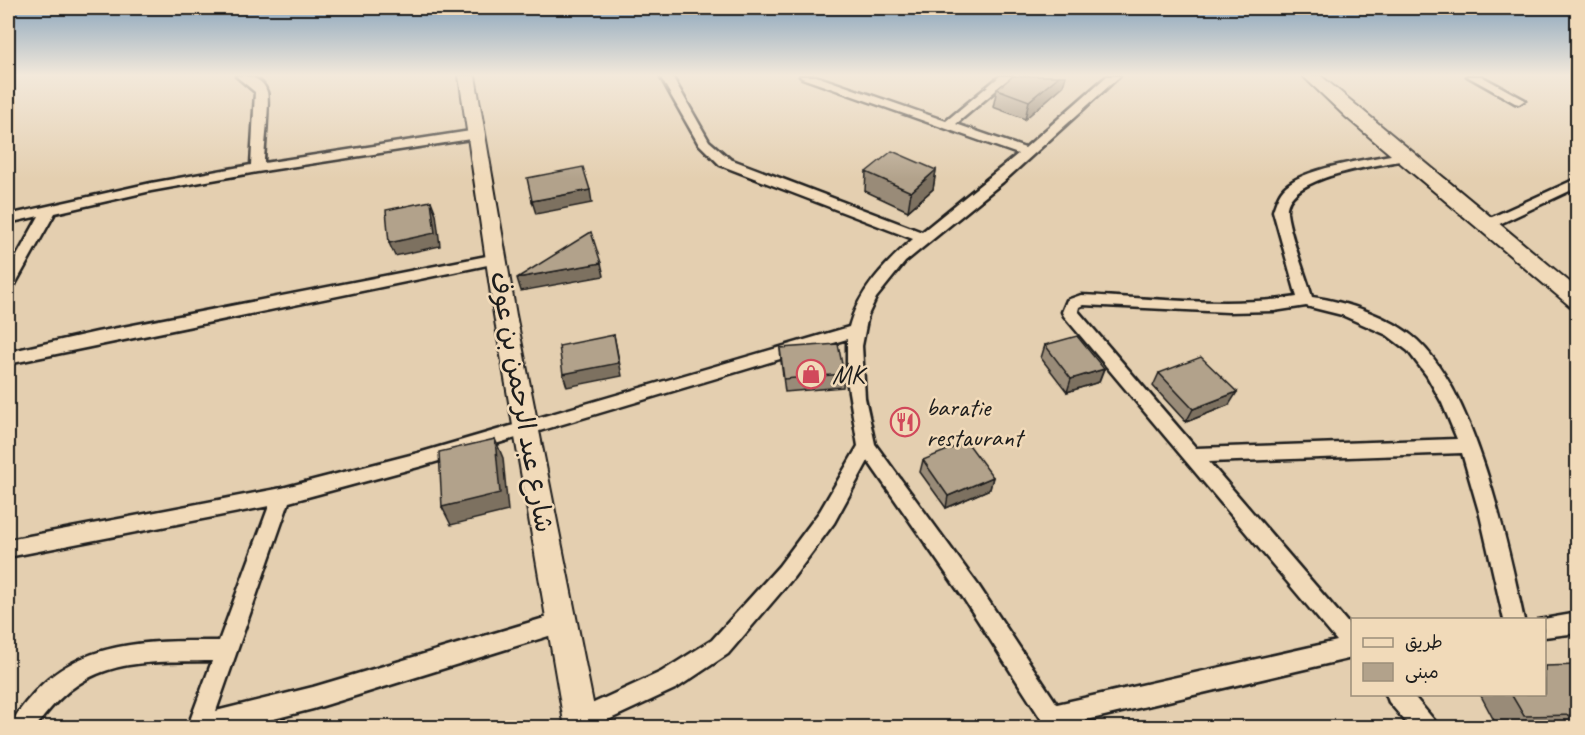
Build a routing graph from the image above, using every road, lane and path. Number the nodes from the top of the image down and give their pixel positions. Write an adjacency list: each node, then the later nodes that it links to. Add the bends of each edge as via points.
1 (260, 110): 12 (street)
2 (473, 110): 9 (street, شارع عبد الرحمن بن عوف)
3 (685, 110): 17 (street, via 704,143 725,162)
4 (913, 110): 8 (street)
5 (966, 110): 8 (street)
6 (1075, 110): 10 (street)
7 (1351, 110): 11 (street)
8 (949, 124): 10 (street)
9 (477, 134): 12 (street); 18 (street, شارع عبد الرحمن بن عوف)
10 (1027, 153): 17 (street)
11 (1405, 156): 16 (street); 20 (street, via 1318,177 1293,188 1283,198 1280,211)
12 (257, 168): 14 (street)
13 (1578, 182): 16 (street)
14 (50, 209): 15 (street); 19 (street)
15 (8, 219)
16 (1486, 225): 21 (street)
17 (925, 238): 22 (street, via 881,278)
18 (496, 259): 23 (street); 24 (street, شارع عبد الرحمن بن عوف)
19 (8, 284)
20 (1306, 301): 26 (street, via 1364,318 1408,341 1430,365); 27 (street, via 1257,307 1092,299 1072,304 1070,312 1076,320)
21 (1578, 302)
22 (855, 331): 24 (street); 25 (street, via 859,420)
23 (8, 358)
24 (525, 427): 28 (street); 31 (street, شارع عبد الرحمن بن عوف)
25 (867, 446): 38 (street); 39 (street, via 820,526 786,572 720,647 669,680)
26 (1468, 446): 27 (street); 30 (street, via 1502,562)
27 (1193, 456): 34 (street)
28 (282, 496): 29 (street); 36 (street)
29 (8, 548)
30 (1514, 618)
31 (561, 622): 39 (street, شارع عبد الرحمن بن عوف); 40 (street, via 303,700)
32 (1578, 623): 33 (street)
33 (1546, 627)
34 (1351, 641)
35 (1351, 648): 38 (street)
36 (226, 651): 40 (street); 41 (street, via 155,653 88,665 55,688)
37 (1400, 696): 42 (street)
38 (1057, 722)
39 (581, 724)
40 (198, 727)
41 (21, 728)
42 (1426, 728)

